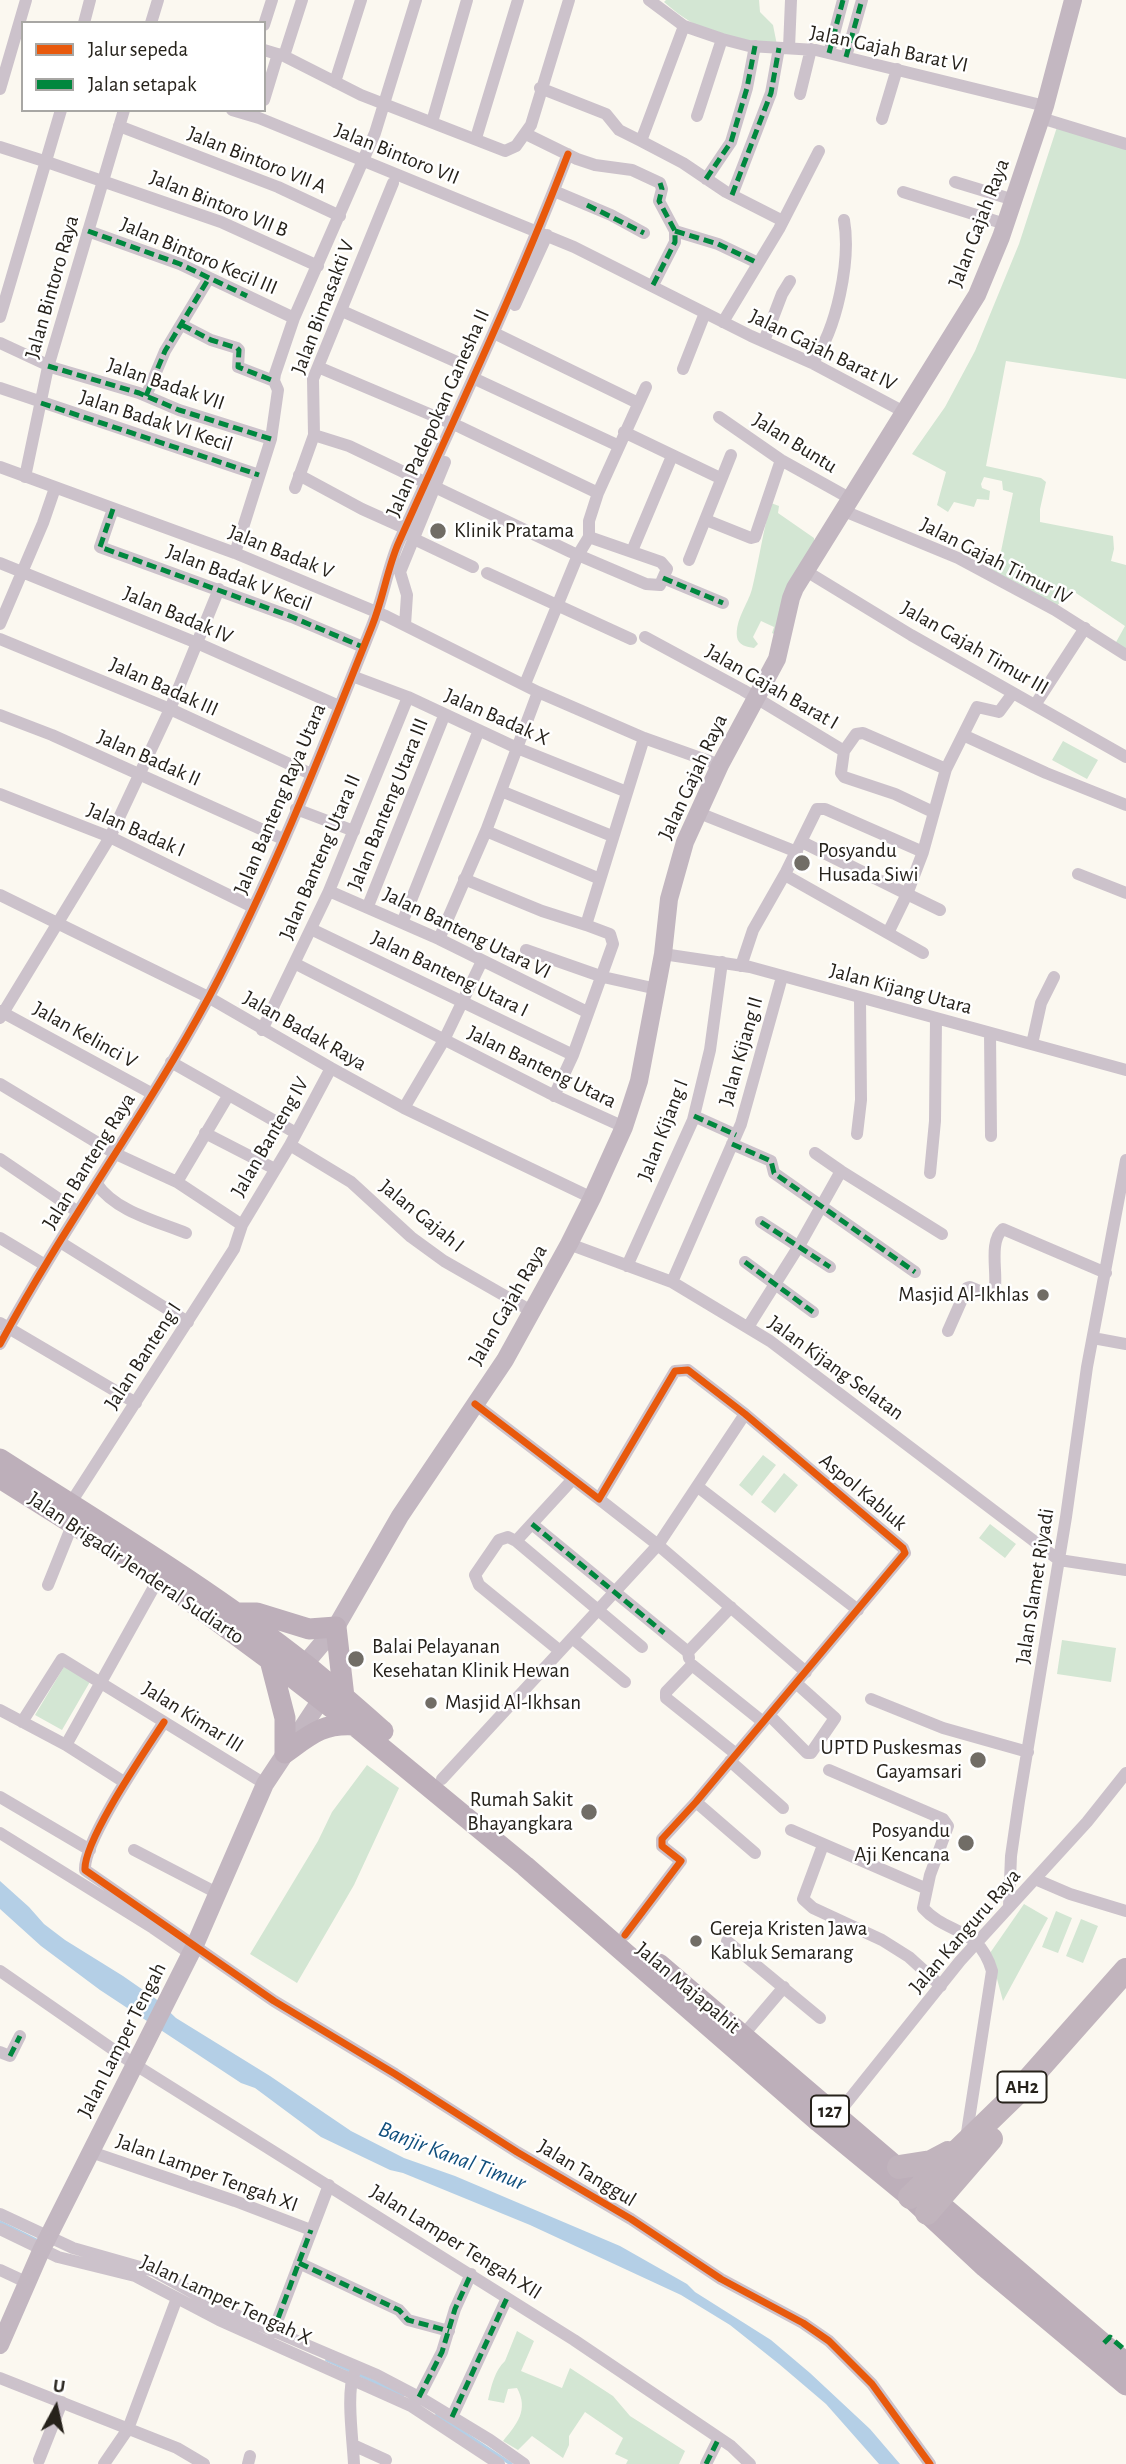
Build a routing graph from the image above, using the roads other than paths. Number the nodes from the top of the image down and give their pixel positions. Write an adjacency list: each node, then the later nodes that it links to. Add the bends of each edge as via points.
1 (26, 0): 16 (street)
2 (90, 0): 17 (street)
3 (158, 0): 18 (street)
4 (272, 0): 19 (street)
5 (302, 0): 28 (street)
6 (361, 0): 31 (street)
7 (416, 0): 36 (street)
8 (467, 0): 43 (street)
9 (519, 0): 46 (street)
10 (569, 0): 32 (street)
11 (649, 0): 20 (street, Jalan Gajah Barat VI)
12 (791, 0): 24 (street)
13 (842, 0): 27 (street)
14 (862, 0): 29 (street)
15 (1073, 0): 39 (main road, Jalan Gajah Raya)
16 (22, 21)
17 (85, 21)
18 (152, 21)
19 (265, 21)
20 (684, 26): 22 (street, Jalan Gajah Barat VI); 47 (street)
21 (21, 27): 33 (street)
22 (722, 39): 23 (street, Jalan Gajah Barat VI); 41 (street)
23 (755, 46): 24 (street, Jalan Gajah Barat VI); 54 (street, via 731,142)
24 (784, 48): 25 (street, Jalan Gajah Barat VI); 60 (street)
25 (811, 49): 27 (street, Jalan Gajah Barat VI); 34 (street)
26 (266, 51): 28 (street)
27 (830, 53): 29 (street, Jalan Gajah Barat VI)
28 (281, 55): 31 (street); 35 (street)
29 (846, 57): 30 (street, Jalan Gajah Barat VI)
30 (897, 69): 39 (street, Jalan Gajah Barat VI); 42 (street)
31 (335, 82): 36 (street)
32 (540, 88): 45 (street); 47 (street, via 606,114 619,130)
33 (0, 89)
34 (800, 94)
35 (266, 95)
36 (384, 104): 43 (street); 52 (street)
37 (60, 112): 53 (street)
38 (123, 112): 44 (street, Jalan Bintoro Raya)
39 (1043, 112): 48 (street, Jalan Gajah Barat VI); 61 (main road, Jalan Gajah Raya)
40 (260, 114): 52 (street, Jalan Bintoro VII)
41 (697, 116)
42 (882, 119)
43 (432, 122): 46 (street)
44 (119, 127): 55 (street, Jalan Bintoro Raya); 62 (street, Jalan Bintoro VII A, via 278,187)
45 (526, 134): 46 (street, via 505,151); 51 (street)
46 (476, 138)
47 (641, 142): 54 (street)
48 (1126, 144)
49 (0, 148): 53 (street, Jalan Bintoro VII B)
50 (820, 151): 64 (street, Jalan Gajah Barat IV)
51 (568, 154): 58 (street, Jalan Padepokan Ganesha II); 67 (street, via 595,165 632,170 660,183 659,201)
52 (362, 161): 62 (street); 69 (street, Jalan Bintoro VII)
53 (47, 162): 55 (street, Jalan Bintoro VII B); 77 (street)
54 (706, 178): 60 (street)
55 (104, 181): 66 (street, Jalan Bintoro Raya); 71 (street, Jalan Bintoro VII B, via 222,222)
56 (955, 182): 61 (street)
57 (393, 183): 75 (street, Jalan Bimasakti V)
58 (554, 191): 68 (street); 69 (street, Jalan Padepokan Ganesha II)
59 (903, 192): 65 (street)
60 (732, 195): 64 (street)
61 (1014, 200): 65 (main road, Jalan Gajah Raya)
62 (340, 216): 71 (street)
63 (844, 219): 85 (street, via 845,250 834,318)
64 (783, 221): 70 (street, Jalan Gajah Barat IV)
65 (1005, 224): 96 (main road, Jalan Gajah Raya, via 977,295)
66 (88, 231): 72 (street, Jalan Bintoro Kecil III); 86 (street, Jalan Bintoro Raya)
67 (675, 231): 70 (street, via 718,243); 74 (street, via 674,248)
68 (644, 233)
69 (543, 234): 74 (street, Jalan Gajah Barat IV); 81 (street, Jalan Padepokan Ganesha II)
70 (758, 264): 79 (street, Jalan Gajah Barat IV)
71 (318, 266): 78 (street)
72 (209, 278): 78 (street, Jalan Bintoro Kecil III); 80 (street)
73 (790, 281): 82 (street)
74 (653, 285): 76 (street, Jalan Gajah Barat IV)
75 (342, 311): 84 (street); 87 (street, Jalan Bimasakti V)
76 (705, 313): 79 (street, Jalan Gajah Barat IV); 88 (street)
77 (0, 317)
78 (294, 318): 90 (street)
79 (723, 322): 82 (street, Jalan Gajah Barat IV)
80 (182, 325): 90 (street, via 237,348 238,367); 93 (street)
81 (497, 335): 89 (street, Jalan Padepokan Ganesha II); 95 (street, Jalan Padepokan Ganesha II)
82 (764, 341): 85 (street, Jalan Gajah Barat IV)
83 (0, 344): 86 (street, Jalan Badak VII)
84 (457, 362)
85 (812, 363): 96 (street, Jalan Gajah Barat IV)
86 (48, 366): 93 (street, Jalan Badak VII); 94 (street, Jalan Bintoro Raya)
87 (318, 367): 98 (street); 100 (street, Jalan Bimasakti V, via 312,386)
88 (683, 369)
89 (477, 380): 98 (street, Jalan Padepokan Ganesha II); 102 (street, Jalan Padepokan Ganesha II)
90 (274, 381): 101 (street, via 278,390)
91 (646, 387): 95 (street)
92 (0, 388): 94 (street)
93 (146, 396): 101 (street, Jalan Badak VII)
94 (41, 403): 107 (street, Jalan Badak VI Kecil); 108 (street, Jalan Bintoro Raya)
95 (638, 403): 99 (street)
96 (906, 413): 113 (main road, Jalan Gajah Raya)
97 (719, 417): 105 (street, Jalan Buntu)
98 (457, 426): 110 (street, Jalan Padepokan Ganesha II); 112 (street, Jalan Padepokan Ganesha II)
99 (624, 432): 102 (street); 104 (street)
100 (314, 435): 110 (street, via 349,446); 116 (street, Jalan Bimasakti V, via 297,481)
101 (271, 439): 107 (street)
102 (619, 446): 112 (street)
103 (731, 455): 109 (street)
104 (672, 456): 109 (street); 118 (street)
105 (781, 460): 113 (street, Jalan Buntu); 115 (street, via 755,537)
106 (0, 467): 108 (street, Jalan Badak V)
107 (259, 475): 119 (street)
108 (25, 477): 111 (street, Jalan Badak V)
109 (720, 478): 115 (street)
110 (430, 485): 116 (street, Jalan Padepokan Ganesha II); 120 (street, Jalan Padepokan Ganesha II)
111 (55, 488): 114 (street, Jalan Badak V); 125 (street)
112 (598, 493): 117 (street)
113 (848, 505): 124 (main road, Jalan Gajah Raya); 134 (street, Jalan Gajah Timur IV, via 958,558)
114 (113, 509): 119 (street, Jalan Badak V); 128 (street, Jalan Badak V Kecil, via 100,547)
115 (706, 520): 121 (street)
116 (411, 533): 123 (street); 131 (street, Jalan Padepokan Ganesha II, via 397,547); 133 (street, Jalan Padepokan Ganesha II, via 400,572 407,595)
117 (589, 537): 118 (street); 120 (street)
118 (632, 551): 127 (street, via 662,562)
119 (235, 553): 131 (street, Jalan Badak V)
120 (578, 555): 127 (street, Jalan Padepokan Ganesha II, via 646,584 660,586); 130 (street)
121 (689, 560)
122 (0, 563): 125 (street, Jalan Badak IV)
123 (473, 567)
124 (806, 571): 144 (street, Jalan Gajah Timur III); 146 (main road, Jalan Gajah Raya, via 791,598 779,652)
125 (22, 572): 132 (street); 138 (street, Jalan Badak IV)
126 (487, 573): 130 (street)
127 (665, 574): 129 (street)
128 (219, 589): 138 (street); 139 (street, Jalan Badak V Kecil)
129 (723, 603)
130 (558, 604): 137 (street); 142 (street)
131 (377, 612): 133 (street, Jalan Badak V); 139 (street, Jalan Banteng Raya Utara)
132 (0, 624)
133 (405, 625): 142 (street, Jalan Badak V)
134 (1085, 628): 140 (street, Jalan Gajah Timur IV); 147 (street)
135 (645, 637): 146 (street, Jalan Gajah Barat I)
136 (0, 639): 149 (street, Jalan Badak III)
137 (631, 639)
138 (197, 643): 148 (street, Jalan Badak IV); 149 (street)
139 (363, 647): 141 (street, Jalan Banteng Raya Utara)
140 (1126, 655)
141 (352, 676): 145 (street, Jalan Badak X); 148 (street, Jalan Banteng Raya Utara)
142 (525, 684): 143 (street, Jalan Badak V)
143 (538, 692): 154 (street, Jalan Badak V); 155 (street)
144 (1013, 693): 147 (street, Jalan Gajah Timur III); 153 (street, via 999,712 977,707)
145 (408, 697): 151 (street, Jalan Badak X); 169 (street, Jalan Banteng Utara II)
146 (757, 698): 156 (street, Jalan Gajah Barat I); 158 (main road, Jalan Gajah Raya)
147 (1035, 705): 157 (street, Jalan Gajah Timur III)
148 (339, 706): 160 (street, Jalan Banteng Raya Utara)
149 (170, 709): 160 (street, Jalan Badak III); 161 (street)
150 (0, 715): 161 (street, Jalan Badak II)
151 (444, 716): 152 (street, Jalan Badak X); 184 (street, Jalan Banteng Utara III)
152 (479, 730): 155 (street, Jalan Badak X); 188 (street)
153 (962, 734): 159 (street); 165 (street)
154 (644, 738): 158 (street, Jalan Badak V); 163 (street)
155 (517, 748): 162 (street); 163 (street, Jalan Badak X)
156 (845, 751): 159 (street, via 856,734 863,733); 167 (street, Jalan Gajah Barat I, via 844,778)
157 (1126, 757)
158 (720, 765): 168 (main road, Jalan Gajah Raya)
159 (946, 769): 167 (street)
160 (311, 774): 166 (street, Jalan Banteng Raya Utara)
161 (138, 776): 172 (street); 173 (street, Jalan Badak II)
162 (501, 790): 170 (street); 171 (street)
163 (627, 792): 171 (street)
164 (0, 794): 172 (street, Jalan Badak I)
165 (1126, 805)
166 (296, 809): 169 (street); 173 (street, Jalan Banteng Raya Utara)
167 (933, 812): 175 (street)
168 (699, 813): 174 (street); 195 (main road, Jalan Gajah Raya, via 671,887)
169 (354, 831): 180 (street, Jalan Banteng Utara II)
170 (486, 831): 178 (street); 179 (street)
171 (612, 836): 179 (street)
172 (110, 837): 185 (street, Jalan Badak I); 187 (street)
173 (283, 839): 185 (street, Jalan Banteng Raya Utara)
174 (799, 847): 175 (street, via 820,808); 177 (street); 182 (street)
175 (923, 852): 182 (street)
176 (1078, 874): 181 (street)
177 (785, 875): 191 (street); 199 (street, via 753,930)
178 (464, 879): 189 (street); 192 (street)
179 (600, 879): 189 (street)
180 (329, 891): 184 (street, Jalan Banteng Utara VI); 190 (street, Jalan Banteng Utara II)
181 (1126, 893)
182 (907, 894): 186 (street); 191 (street)
183 (0, 895): 187 (street, Jalan Badak Raya)
184 (368, 906): 188 (street, Jalan Banteng Utara VI)
185 (253, 907): 204 (street, Jalan Banteng Raya Utara)
186 (940, 910)
187 (57, 922): 204 (street, Jalan Badak Raya); 208 (street)
188 (402, 923): 192 (street, Jalan Banteng Utara VI)
189 (586, 925): 201 (street, via 612,939)
190 (311, 929): 198 (street, Jalan Banteng Utara II); 206 (street, Jalan Banteng Utara I)
191 (888, 933): 194 (street)
192 (439, 939): 196 (street, Jalan Banteng Utara VI)
193 (526, 950): 201 (street)
194 (923, 953)
195 (663, 954): 197 (street, Jalan Kijang Utara); 203 (main road, Jalan Gajah Raya)
196 (482, 961): 206 (street, Jalan Banteng Utara); 207 (street, Jalan Banteng Utara VI)
197 (722, 962): 199 (street, Jalan Kijang Utara); 223 (street, Jalan Kijang I, via 710,1050)
198 (296, 964): 210 (street, Jalan Banteng Utara II); 212 (street, Jalan Banteng Utara)
199 (741, 965): 200 (street, Jalan Kijang Utara)
200 (782, 976): 205 (street, Jalan Kijang Utara); 229 (street, Jalan Kijang II)
201 (603, 977): 203 (street); 207 (street)
202 (1054, 977): 213 (street, via 1041,1003)
203 (657, 989): 224 (main road, Jalan Gajah Raya, via 646,1052)
204 (208, 997): 210 (street, Jalan Badak Raya); 215 (street, Jalan Banteng Raya)
205 (860, 999): 209 (street, Jalan Kijang Utara); 226 (street)
206 (464, 1001): 212 (street, Jalan Banteng Utara); 214 (street, Jalan Banteng Utara I)
207 (587, 1012): 214 (street)
208 (1, 1014): 219 (street, Jalan Kelinci V)
209 (936, 1019): 211 (street, Jalan Kijang Utara); 236 (street)
210 (262, 1030): 216 (street, Jalan Badak Raya)
211 (990, 1033): 213 (street, Jalan Kijang Utara); 227 (street)
212 (444, 1040): 221 (street, Jalan Banteng Utara); 222 (street, Jalan Banteng Utara)
213 (1032, 1044): 217 (street, Jalan Kijang Utara)
214 (573, 1055): 221 (street)
215 (171, 1062): 219 (street, Jalan Banteng Raya); 220 (street, Jalan Gajah I)
216 (331, 1068): 222 (street, Jalan Badak Raya); 228 (street, Jalan Banteng IV)
217 (1126, 1070)
218 (0, 1084): 231 (street)
219 (151, 1093): 231 (street, Jalan Banteng Raya)
220 (228, 1096): 225 (street); 228 (street, Jalan Gajah I)
221 (554, 1096): 224 (street, Jalan Banteng Utara)
222 (404, 1108): 239 (street, Jalan Badak Raya)
223 (694, 1116): 229 (street, Jalan Kijang II); 252 (street, Jalan Kijang I)
224 (624, 1127): 239 (main road, Jalan Gajah Raya)
225 (205, 1133): 234 (street); 237 (street)
226 (857, 1134)
227 (991, 1136)
228 (293, 1139): 234 (street, Jalan Banteng IV); 258 (street, Jalan Gajah I, via 444,1261)
229 (734, 1139): 240 (street, via 771,1161 774,1173); 256 (street, Jalan Kijang II)
230 (815, 1153): 235 (street)
231 (116, 1154): 237 (street); 238 (street, Jalan Banteng Raya)
232 (0, 1159): 241 (street)
233 (1126, 1160): 255 (street, Jalan Slamet Riyadi)
234 (275, 1169): 243 (street, Jalan Banteng IV)
235 (841, 1171): 240 (street); 245 (street)
236 (930, 1173)
237 (177, 1182): 243 (street)
238 (97, 1184): 241 (street, Jalan Banteng Raya); 244 (street, via 115,1201)
239 (592, 1198): 248 (main road, Jalan Gajah Raya)
240 (822, 1206): 249 (street); 254 (street)
241 (78, 1212): 247 (street, Jalan Banteng Raya)
242 (761, 1222): 249 (street)
243 (242, 1225): 260 (street, Jalan Banteng I, via 234,1249)
244 (186, 1233)
245 (942, 1234)
246 (0, 1238): 251 (street)
247 (60, 1242): 251 (street, Jalan Banteng Raya); 260 (street)
248 (569, 1244): 252 (street, Jalan Kijang Selatan); 258 (main road, Jalan Gajah Raya)
249 (799, 1246): 253 (street); 257 (street)
250 (745, 1262): 257 (street)
251 (45, 1265): 261 (street, Jalan Banteng Raya)
252 (627, 1265): 256 (street, Jalan Kijang Selatan)
253 (830, 1267)
254 (915, 1272)
255 (1106, 1273): 263 (street, via 1003,1229 997,1236 996,1284 987,1294 967,1288); 264 (street, Jalan Slamet Riyadi)
256 (672, 1282): 262 (street, Jalan Kijang Selatan)
257 (775, 1284): 259 (street); 262 (street)
258 (533, 1312): 268 (main road, Jalan Gajah Raya)
259 (813, 1312)
260 (188, 1322): 267 (street, Jalan Banteng I)
261 (4, 1325): 265 (street, Jalan Banteng Raya); 267 (street)
262 (748, 1327): 279 (street, Jalan Kijang Selatan)
263 (948, 1331)
264 (1093, 1338): 266 (street); 279 (street, Jalan Slamet Riyadi)
265 (0, 1344)
266 (1126, 1344)
267 (136, 1403): 275 (street, Jalan Banteng I)
268 (475, 1404): 272 (street); 288 (main road, Jalan Gajah Raya, via 400,1516)
269 (745, 1414): 273 (street); 274 (street, Aspol Kabluk, via 688,1370 675,1371); 286 (street, Aspol Kabluk, via 903,1548 905,1553)
270 (0, 1459): 275 (main road, Jalan Brigadir Jenderal Sudiarto)
271 (0, 1478): 275 (main road, Jalan Brigadir Jenderal Sudiarto)
272 (573, 1479): 274 (street); 276 (street)
273 (698, 1487): 278 (street); 286 (street)
274 (599, 1499): 278 (street)
275 (71, 1514): 281 (main road, Jalan Brigadir Jenderal Sudiarto); 282 (street, Jalan Banteng I); 287 (main road, Jalan Brigadir Jenderal Sudiarto)
276 (532, 1524): 277 (street); 283 (street)
277 (516, 1541): 285 (street); 291 (street, via 509,1537 499,1540 476,1580)
278 (658, 1545): 283 (street); 284 (street)
279 (1059, 1560): 280 (street); 308 (street, Jalan Slamet Riyadi)
280 (1126, 1570)
281 (159, 1578): 293 (main road, Jalan Brigadir Jenderal Sudiarto); 296 (street)
282 (48, 1585)
283 (614, 1591): 285 (street); 292 (street)
284 (731, 1607): 292 (street); 295 (street)
285 (599, 1610): 289 (street); 290 (street)
286 (858, 1610): 295 (street, Aspol Kabluk)
287 (234, 1613): 288 (main road, via 257,1613 309,1629); 294 (main road, Jalan Majapahit / 127)
288 (336, 1627): 294 (main road, Jalan Gajah Raya); 299 (main road)
289 (572, 1638): 291 (street); 297 (street)
290 (642, 1647)
291 (560, 1651): 311 (street)
292 (690, 1659): 302 (street); 309 (street, via 665,1695)
293 (270, 1660): 294 (main road, Jalan Majapahit / 127); 307 (main road, via 285,1718)
294 (299, 1671): 299 (main road, Jalan Majapahit / 127)
295 (806, 1672): 298 (street, Aspol Kabluk)
296 (102, 1682): 303 (street, Jalan Kimar III, via 62,1659); 304 (street, Jalan Kimar III); 306 (street)
297 (625, 1682)
298 (796, 1683): 302 (street, Aspol Kabluk); 302 (street, via 835,1718 811,1753)
299 (332, 1694): 305 (main road, Jalan Majapahit / 127); 307 (main road, Jalan Lamper Tengah); 311 (main road, Jalan Majapahit / 127)
300 (871, 1699): 308 (street, via 943,1728)
301 (0, 1710): 303 (street)
302 (766, 1719): 309 (street, Aspol Kabluk)
303 (22, 1722): 306 (street)
304 (164, 1722): 313 (street); 314 (street, Jalan Kimar III)
305 (354, 1725): 307 (main road, via 318,1729); 324 (main road, Jalan Majapahit / 127)
306 (66, 1745): 313 (street)
307 (285, 1752): 314 (main road, Jalan Lamper Tengah)
308 (1028, 1752): 328 (street, Jalan Slamet Riyadi, via 1011,1856)
309 (733, 1758): 316 (street, Aspol Kabluk); 317 (street)
310 (829, 1770): 326 (street, via 947,1823)
311 (442, 1779): 324 (main road, Jalan Majapahit / 127)
312 (1124, 1779): 325 (street, Jalan Kanguru Raya)
313 (124, 1782): 321 (street)
314 (265, 1784): 327 (main road, Jalan Lamper Tengah)
315 (0, 1797): 321 (street)
316 (696, 1802): 323 (street); 330 (street, Aspol Kabluk, via 662,1839 661,1844 681,1861)
317 (783, 1808)
318 (790, 1830): 320 (street)
319 (0, 1833): 333 (street)
320 (823, 1845): 326 (street); 336 (street, via 805,1903 909,1956)
321 (90, 1850): 333 (street, via 85,1870)
322 (134, 1850): 327 (street)
323 (755, 1853)
324 (527, 1859): 330 (main road, Jalan Majapahit / 127); 349 (main road, Jalan Majapahit / 127, via 819,2122)
325 (1035, 1879): 328 (street, Jalan Kanguru Raya); 329 (street)
326 (927, 1889): 332 (street, via 926,1912)
327 (217, 1894): 333 (main road, Jalan Lamper Tengah)
328 (1009, 1906): 332 (street, Jalan Kanguru Raya)
329 (1126, 1911)
330 (625, 1935): 340 (main road, Jalan Majapahit / 127)
331 (727, 1941): 337 (street)
332 (977, 1943): 336 (street, Jalan Kanguru Raya); 346 (street, via 992,1971)
333 (190, 1956): 343 (main road, Jalan Lamper Tengah); 384 (street, Jalan Tanggul, via 205,1955 721,2279 803,2323 872,2384)
334 (1126, 1970): 346 (highway, AH2)
335 (0, 1971): 343 (street, Jalan Lamper Tengah XII)
336 (941, 1986): 344 (street, Jalan Kanguru Raya)
337 (784, 1987): 339 (street); 340 (street)
338 (1126, 1992): 346 (highway, AH2)
339 (820, 2018)
340 (744, 2034): 344 (main road, Jalan Majapahit / 127)
341 (20, 2036): 342 (street)
342 (5, 2054)
343 (137, 2058): 345 (main road, Jalan Lamper Tengah); 348 (street, Jalan Lamper Tengah XII)
344 (836, 2116): 347 (main road, Jalan Majapahit / 127)
345 (91, 2152): 352 (street, Jalan Lamper Tengah XI); 353 (main road, Jalan Lamper Tengah)
346 (965, 2152): 347 (highway); 349 (highway, AH2)
347 (899, 2167): 349 (main road, Jalan Majapahit / 127)
348 (329, 2185): 352 (street); 356 (street, Jalan Lamper Tengah XII)
349 (929, 2202): 363 (main road, Jalan Majapahit / 127); 368 (main road, Jalan Majapahit / 127, via 985,2267)
350 (0, 2214): 353 (street)
351 (0, 2229): 353 (street)
352 (310, 2231): 354 (street)
353 (45, 2244): 357 (main road, Jalan Lamper Tengah); 358 (street, Jalan Lamper Tengah X, via 73,2262 135,2276); 361 (street, Jalan Lamper Tengah X, via 154,2271)
354 (299, 2263): 360 (street, via 399,2310 408,2320); 361 (street)
355 (0, 2270): 357 (street)
356 (471, 2274): 359 (street, Jalan Lamper Tengah XII); 360 (street)
357 (28, 2283): 362 (main road, Jalan Lamper Tengah)
358 (177, 2298): 366 (street, Jalan Lamper Tengah X, via 219,2320); 372 (street)
359 (507, 2298): 371 (street); 373 (street, Jalan Lamper Tengah XII)
360 (449, 2331): 369 (street)
361 (273, 2332): 366 (street, Jalan Lamper Tengah X)
362 (1, 2338)
363 (1104, 2343): 364 (street, Jalan Majapahit, via 1110,2337); 365 (main road, Jalan Majapahit / 127)
364 (1126, 2351)
365 (1126, 2363)
366 (354, 2374): 369 (street, Jalan Lamper Tengah X); 374 (street); 380 (street, Jalan Lamper Tengah X)
367 (0, 2378): 370 (street)
368 (1126, 2385)
369 (419, 2397): 371 (street, Jalan Lamper Tengah X)
370 (62, 2402): 372 (street); 375 (street)
371 (452, 2417): 381 (street, Jalan Lamper Tengah X)
372 (128, 2429): 377 (street); 378 (street)
373 (719, 2438): 382 (street); 383 (street, Jalan Lamper Tengah XII)
374 (353, 2445): 376 (street); 379 (street)
375 (39, 2460)
376 (386, 2460)
377 (104, 2464)
378 (204, 2464)
379 (354, 2464)
380 (499, 2464)
381 (524, 2464)
382 (706, 2464)
383 (750, 2464)
384 (930, 2464)

